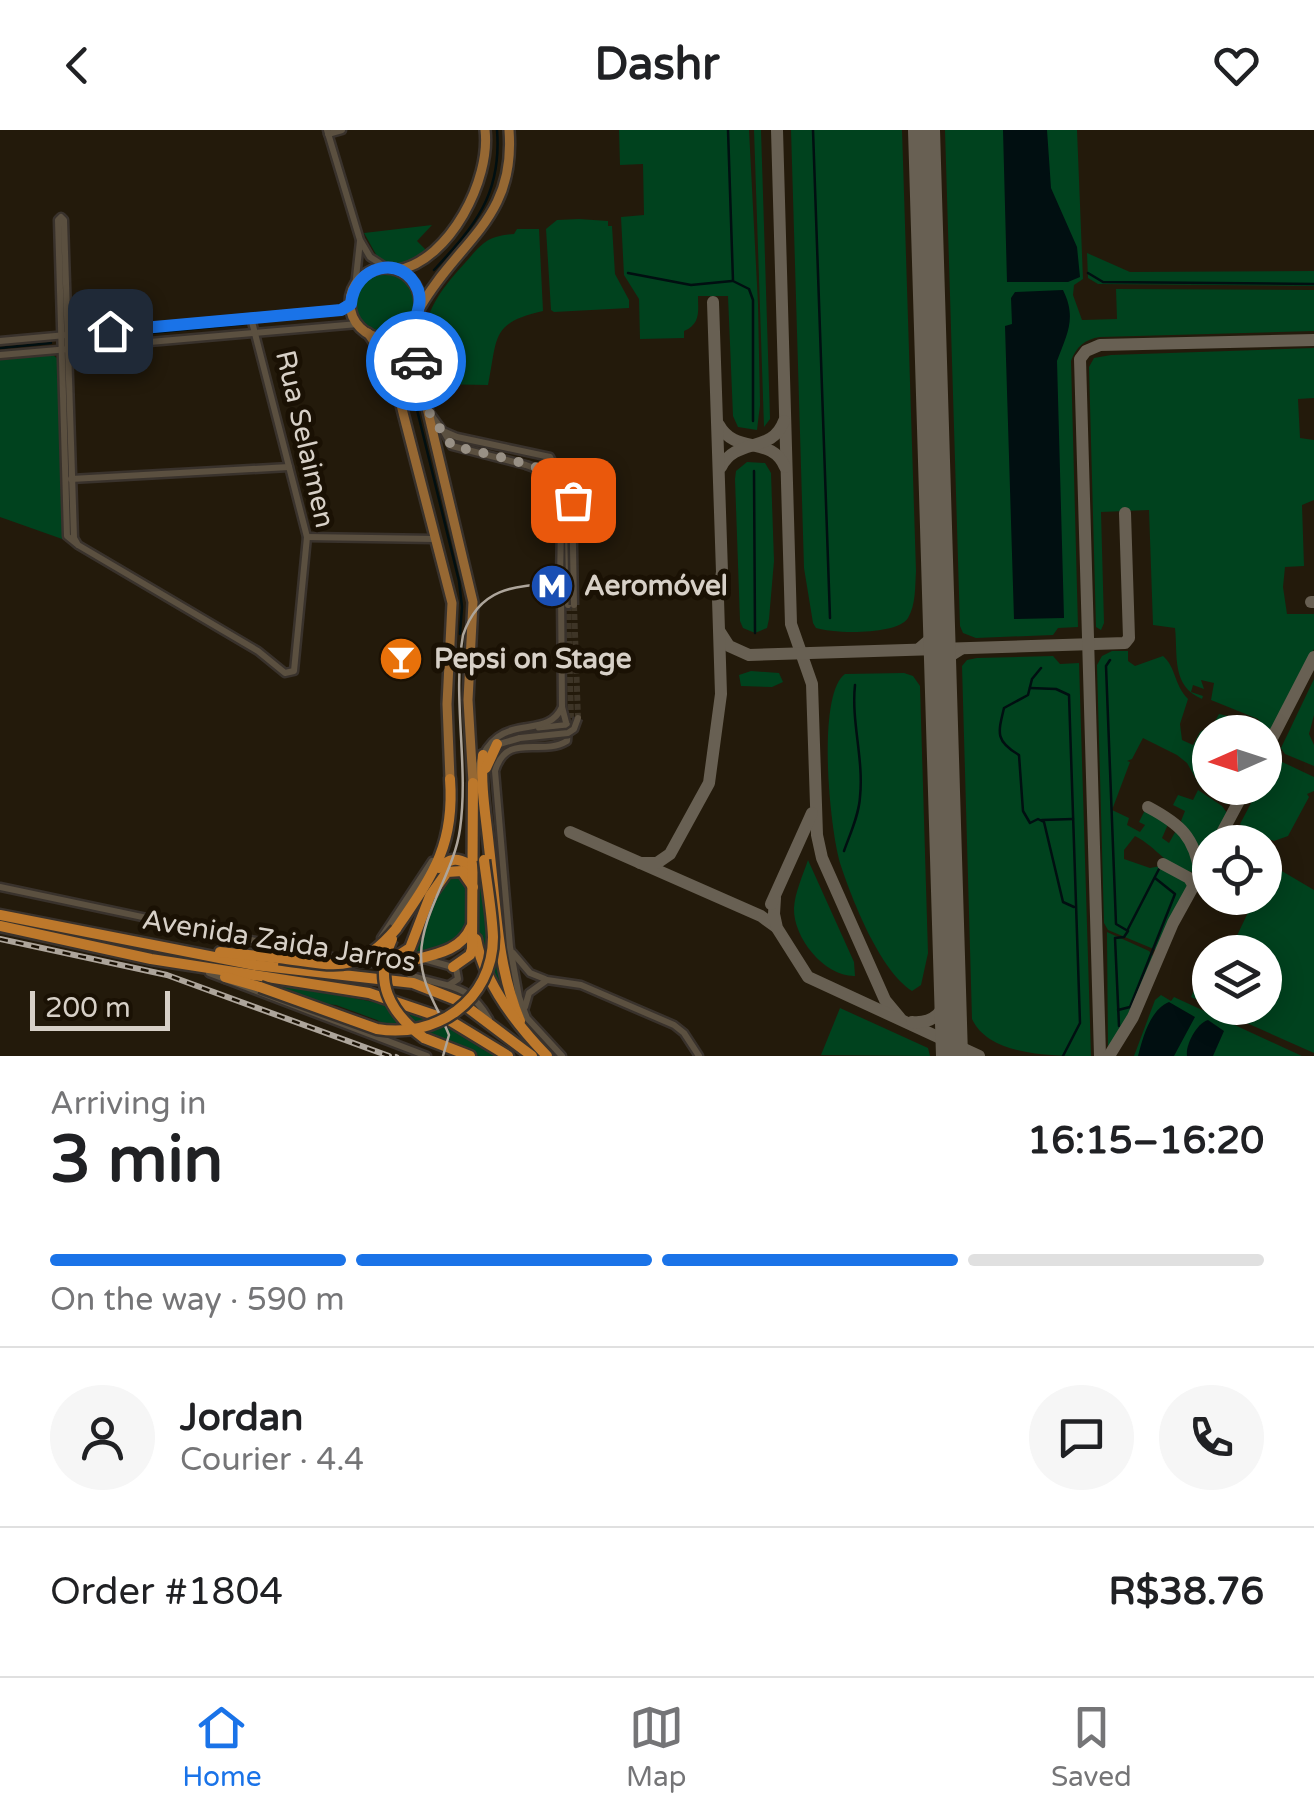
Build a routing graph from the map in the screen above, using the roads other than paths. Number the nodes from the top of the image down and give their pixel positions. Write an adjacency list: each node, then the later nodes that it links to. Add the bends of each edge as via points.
1 (342, 130): 4 (street)
2 (486, 130): 7 (main road, via 484,168 462,219 421,262)
3 (509, 130): 10 (main road, via 509,158 494,210)
4 (327, 132): 6 (street)
5 (58, 220): 16 (street, via 64,220)
6 (360, 240): 7 (street, via 370,257); 8 (street)
7 (392, 269): 8 (main road, via 365,274); 10 (main road, via 415,285)
8 (355, 286): 9 (main road)
9 (351, 304): 11 (street); 13 (main road)
10 (420, 308): 12 (main road)
11 (254, 318): 14 (street, Rua Selaimen); 16 (street)
12 (415, 321): 15 (main road, via 398,335); 20 (main road)
13 (358, 324): 14 (street); 15 (main road)
14 (256, 332): 18 (street); 22 (street, Rua Selaimen)
15 (368, 333): 26 (main road, via 390,366)
16 (64, 335): 17 (street); 18 (street)
17 (0, 341)
18 (65, 349): 19 (street); 23 (street)
19 (0, 355)
20 (424, 398): 21 (street); 35 (main road, via 473,602 468,700)
21 (444, 431): 28 (street, via 550,457); 28 (street, bridge, via 452,446 526,465 572,490 572,605)
22 (290, 467): 23 (street); 25 (street, Rua Selaimen)
23 (69, 479): 27 (street); 27 (street, via 67,536)
24 (562, 482): 28 (street)
25 (306, 537): 26 (street); 27 (street, Rua Selaimen, via 290,674)
26 (437, 539): 34 (main road, via 452,607)
27 (78, 545)
28 (564, 586): 29 (street)
29 (563, 710): 30 (street); 31 (street, via 546,724)
30 (572, 720): 31 (street, via 549,729); 32 (street, bridge, via 568,732); 37 (street, via 563,744 500,756 494,771)
31 (528, 726): 33 (street, via 504,731)
32 (497, 744): 33 (street); 35 (highway)
33 (482, 754): 35 (highway)
34 (450, 779): 38 (highway, via 450,833); 49 (street, via 436,856 379,942)
35 (478, 786): 36 (highway); 40 (highway); 51 (highway, bridge, via 493,939 472,998 454,1015 410,1032 376,1029)
36 (487, 826): 37 (highway); 54 (highway, via 509,996)
37 (498, 834): 46 (street)
38 (435, 871): 40 (highway, via 449,860 464,862); 44 (highway)
39 (0, 887): 49 (street)
40 (474, 890): 42 (highway); 49 (highway, via 462,870 447,872 401,956)
41 (0, 915): 45 (highway, Avenida Zaida Jarros)
42 (474, 920): 47 (highway, via 452,950); 50 (highway, via 470,955); 54 (highway, via 483,968)
43 (0, 926): 48 (highway, Avenida Zaida Jarros)
44 (396, 929): 45 (highway, bridge, via 376,951 350,964); 56 (highway, bridge, via 385,959 385,990 399,1017)
45 (161, 947): 55 (highway, Avenida Zaida Jarros, via 413,983 459,1001)
46 (510, 948): 52 (street, via 530,974); 54 (street)
47 (415, 958): 49 (highway, via 391,966); 50 (street); 53 (street, via 410,975)
48 (151, 959): 51 (highway); 61 (highway, Avenida Zaida Jarros, via 369,992 449,1020)
49 (346, 960)
50 (454, 967): 53 (street, via 459,977)
51 (209, 973): 58 (street)
52 (547, 980): 54 (street, via 526,997); 64 (street, via 578,984 664,1020 684,1033)
53 (449, 985): 55 (street, via 471,994)
54 (524, 1020): 57 (highway); 63 (street)
55 (492, 1024): 57 (highway, Avenida Zaida Jarros)
56 (448, 1048): 59 (highway); 60 (highway)
57 (534, 1050): 62 (highway)
58 (426, 1056)
59 (460, 1056)
60 (470, 1056)
61 (508, 1056)
62 (550, 1056)
63 (562, 1056)
64 (699, 1056)

